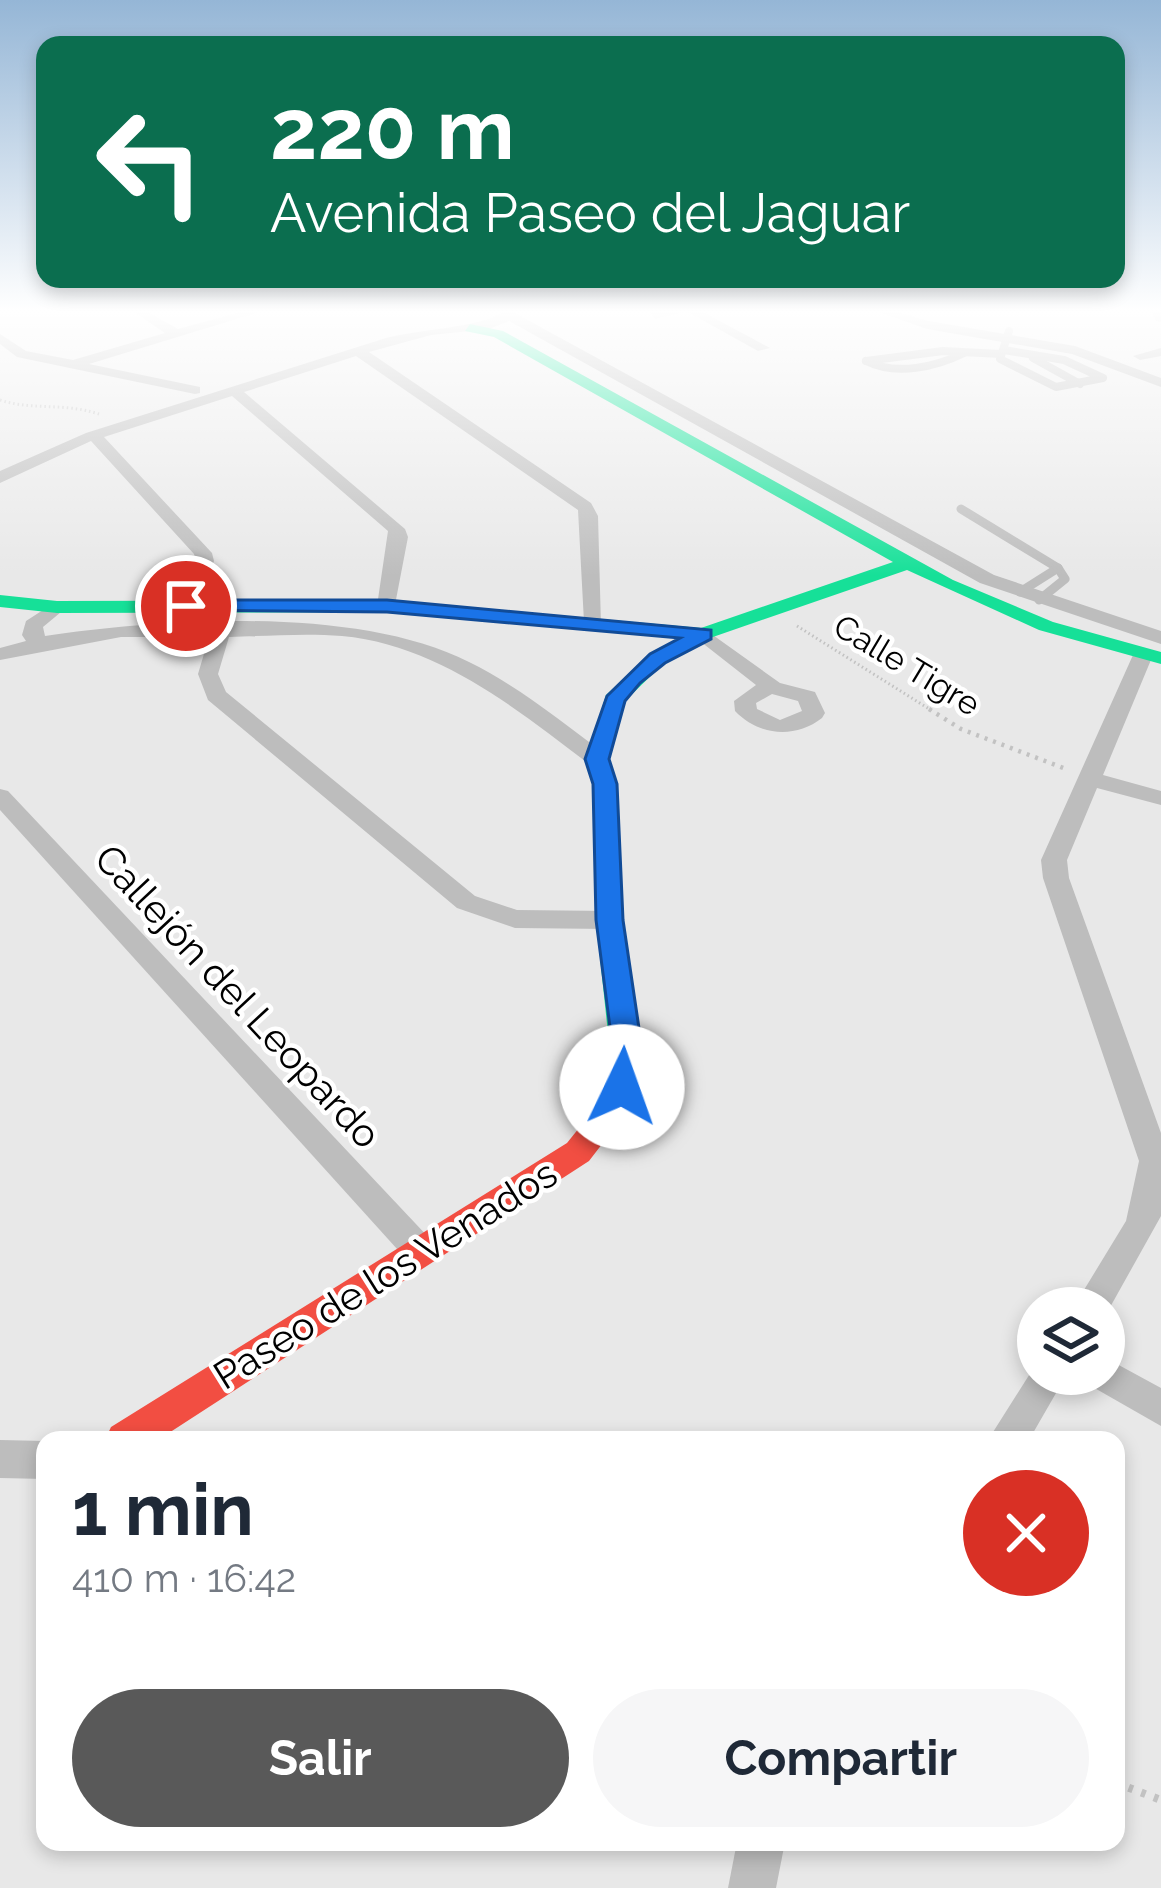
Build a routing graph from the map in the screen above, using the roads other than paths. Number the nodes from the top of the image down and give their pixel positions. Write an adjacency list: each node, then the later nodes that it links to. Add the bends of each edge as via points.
1 (162, 400): 8 (street, via 59,434)
2 (206, 400): 7 (street)
3 (245, 400): 17 (street, via 395,529)
4 (429, 400): 19 (street, via 584,507)
5 (616, 400): 11 (street)
6 (663, 400): 13 (street, via 927,549)
7 (95, 436): 8 (street); 16 (street, via 203,553)
8 (36, 458): 9 (street)
9 (0, 478)
10 (961, 509): 12 (lane)
11 (908, 563): 21 (street, Paseo de los Venados); 23 (street, via 1046,626)
12 (1058, 568): 13 (lane); 14 (lane, via 1065,579)
13 (1020, 592): 14 (street)
14 (1039, 600): 23 (street)
15 (0, 601): 18 (street)
16 (186, 606): 17 (street); 18 (street)
17 (387, 606): 19 (street)
18 (57, 607): 22 (street, via 33,625)
19 (594, 622): 21 (street)
20 (220, 629): 22 (street); 26 (street, via 343,630 398,642 511,694); 30 (street, via 208,674 216,695 466,902 514,920)
21 (704, 634): 25 (street); 26 (street, Paseo de los Venados, via 658,658 614,700)
22 (40, 643): 24 (street)
23 (1155, 650): 27 (street)
24 (0, 654)
25 (772, 688)
26 (597, 759): 30 (street, Paseo de los Venados, via 605,784)
27 (1089, 778): 29 (street); 32 (street, via 1054,868 1155,1161 1148,1219)
28 (0, 796): 31 (street, Callejón del Leopardo)
29 (1161, 798)
30 (609, 920): 31 (street, Paseo de los Venados, via 627,1071 608,1114 578,1152)
31 (419, 1250): 36 (street, Paseo de los Venados)
32 (1104, 1287)
33 (1125, 1387): 35 (street)
34 (1035, 1395): 37 (street)
35 (1161, 1408)
36 (138, 1431)
37 (1012, 1431)
38 (0, 1459): 39 (street)
39 (36, 1460)

